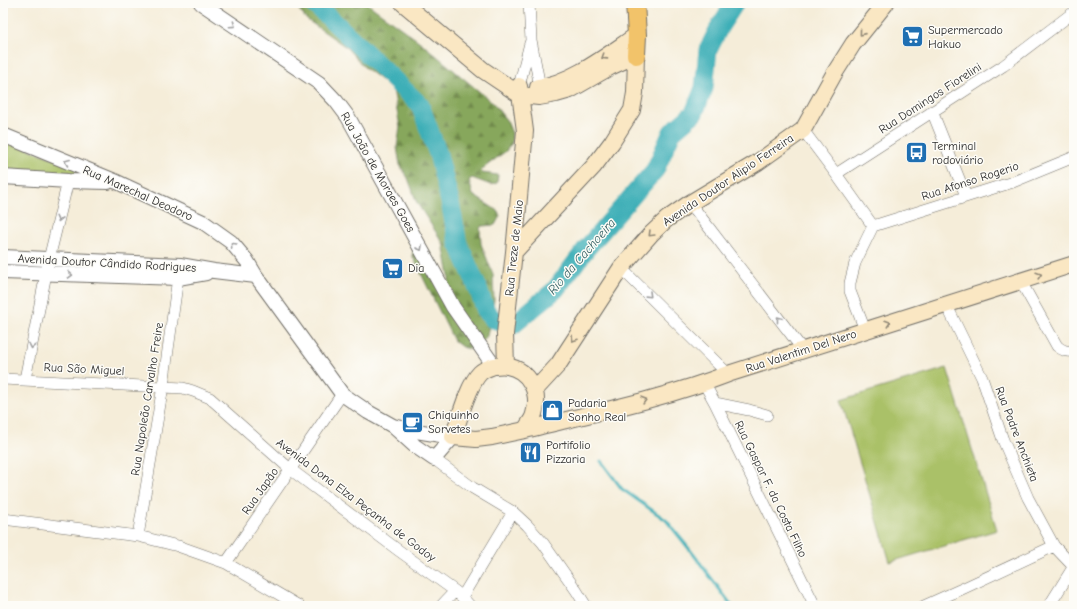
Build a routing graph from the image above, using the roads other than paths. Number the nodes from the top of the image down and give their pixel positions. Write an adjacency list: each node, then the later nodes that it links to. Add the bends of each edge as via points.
1 (201, 3): 38 (street, Rua João de Moraes Goes, one-way to 38, via 319,83 336,101 348,117 453,307)
2 (403, 3): 10 (main road, via 483,70)
3 (529, 3): 8 (street)
4 (635, 3): 7 (main road)
5 (886, 3): 13 (main road, Avenida Doutor Alipio Ferreira, one-way to 13, via 853,44)
6 (1074, 12): 12 (street, Rua Domingos Fiorelini, via 1003,66)
7 (637, 35): 9 (main road); 11 (main road, one-way to 11, via 573,77)
8 (530, 40): 10 (street); 11 (street)
9 (636, 55): 11 (main road, via 570,90 556,94); 24 (main road, via 632,110 594,166)
10 (516, 90): 11 (main road); 14 (main road, Rua Treze de Maio)
11 (540, 92): 14 (main road, Rua Treze de Maio)
12 (932, 111): 17 (street, Rua Domingos Fiorelini); 21 (street)
13 (803, 130): 17 (street); 22 (main road, Avenida Doutor Alipio Ferreira, via 758,162)
14 (525, 131): 24 (main road, Rua Treze de Maio)
15 (3, 136): 20 (street, Rua Marechal Deodoro, one-way to 15)
16 (1074, 157): 21 (street, Rua Afonso Rogerio, via 1013,182)
17 (836, 174): 23 (street)
18 (3, 177): 19 (street)
19 (68, 181): 20 (street); 26 (street, one-way to 26)
20 (117, 182): 32 (street, Rua Marechal Deodoro, one-way to 20, via 231,242 203,222)
21 (966, 196): 23 (street, Rua Afonso Rogerio)
22 (690, 203): 28 (main road, Avenida Doutor Alipio Ferreira, one-way to 28, via 651,234); 36 (street, one-way to 22)
23 (873, 226): 35 (street, via 855,263 850,283 850,291)
24 (514, 252): 38 (main road, Rua Treze de Maio)
25 (3, 257): 26 (street, Avenida Doutor Cândido Rodrigues)
26 (49, 258): 29 (street, Avenida Doutor Cândido Rodrigues); 31 (street)
27 (1074, 264): 33 (main road, Rua Valentim Del Nero, one-way to 27)
28 (621, 268): 39 (street, one-way to 39); 44 (main road, Avenida Doutor Alipio Ferreira, one-way to 44, via 558,365)
29 (179, 271): 31 (street, Avenida Doutor Cândido Rodrigues, one-way to 29); 32 (street, Avenida Doutor Cândido Rodrigues, via 214,271); 43 (street, Rua Napoleão Carvalho Freire)
30 (3, 272): 31 (street, Avenida Doutor Cândido Rodrigues)
31 (46, 274): 41 (street, one-way to 41)
32 (256, 276): 45 (street)
33 (1020, 280): 34 (main road, Rua Valentim Del Nero); 37 (street, via 1057,346)
34 (946, 304): 35 (main road, Rua Valentim Del Nero, one-way to 34); 56 (street, Rua Padre Anchieta, via 982,378 1003,440 1028,498)
35 (865, 330): 36 (main road, Rua Valentim Del Nero)
36 (803, 350): 39 (main road, Rua Valentim Del Nero)
37 (1070, 352)
38 (500, 366): 44 (main road, via 524,374); 50 (main road, via 480,373 471,386)
39 (728, 374): 42 (main road, Rua Valentim Del Nero)
40 (3, 379): 41 (street, Rua São Miguel)
41 (26, 379): 43 (street, Rua São Miguel)
42 (704, 383): 46 (street, Rua Gaspar F. da Costa Filho); 49 (main road, Rua Valentim Del Nero, one-way to 42, via 617,408)
43 (163, 386): 52 (street, Avenida Dona Elza Peçanha de Godoy, via 183,388 210,398); 55 (street, Rua Napoleão Carvalho Freire)
44 (535, 390): 49 (main road, via 537,403 534,415)
45 (342, 394): 48 (street); 52 (street, Rua Japão)
46 (715, 403): 47 (street); 64 (street, Rua Gaspar F. da Costa Filho)
47 (767, 415)
48 (393, 426): 50 (street); 51 (street)
49 (525, 430): 50 (main road, via 476,439)
50 (453, 437): 51 (street)
51 (434, 459): 53 (street, via 473,488)
52 (290, 469): 57 (street, Rua Japão); 59 (street, Avenida Dona Elza Peçanha de Godoy)
53 (513, 512): 59 (street); 63 (street, via 543,543)
54 (3, 519): 55 (street)
55 (138, 536): 57 (street, via 178,546)
56 (1054, 546): 58 (street, Rua Padre Anchieta); 65 (street)
57 (226, 563): 60 (street)
58 (1074, 566): 66 (street)
59 (459, 594): 61 (street); 62 (street, Avenida Dona Elza Peçanha de Godoy)
60 (299, 606)
61 (441, 606)
62 (470, 606)
63 (586, 606)
64 (815, 606)
65 (924, 606)
66 (1049, 606)

